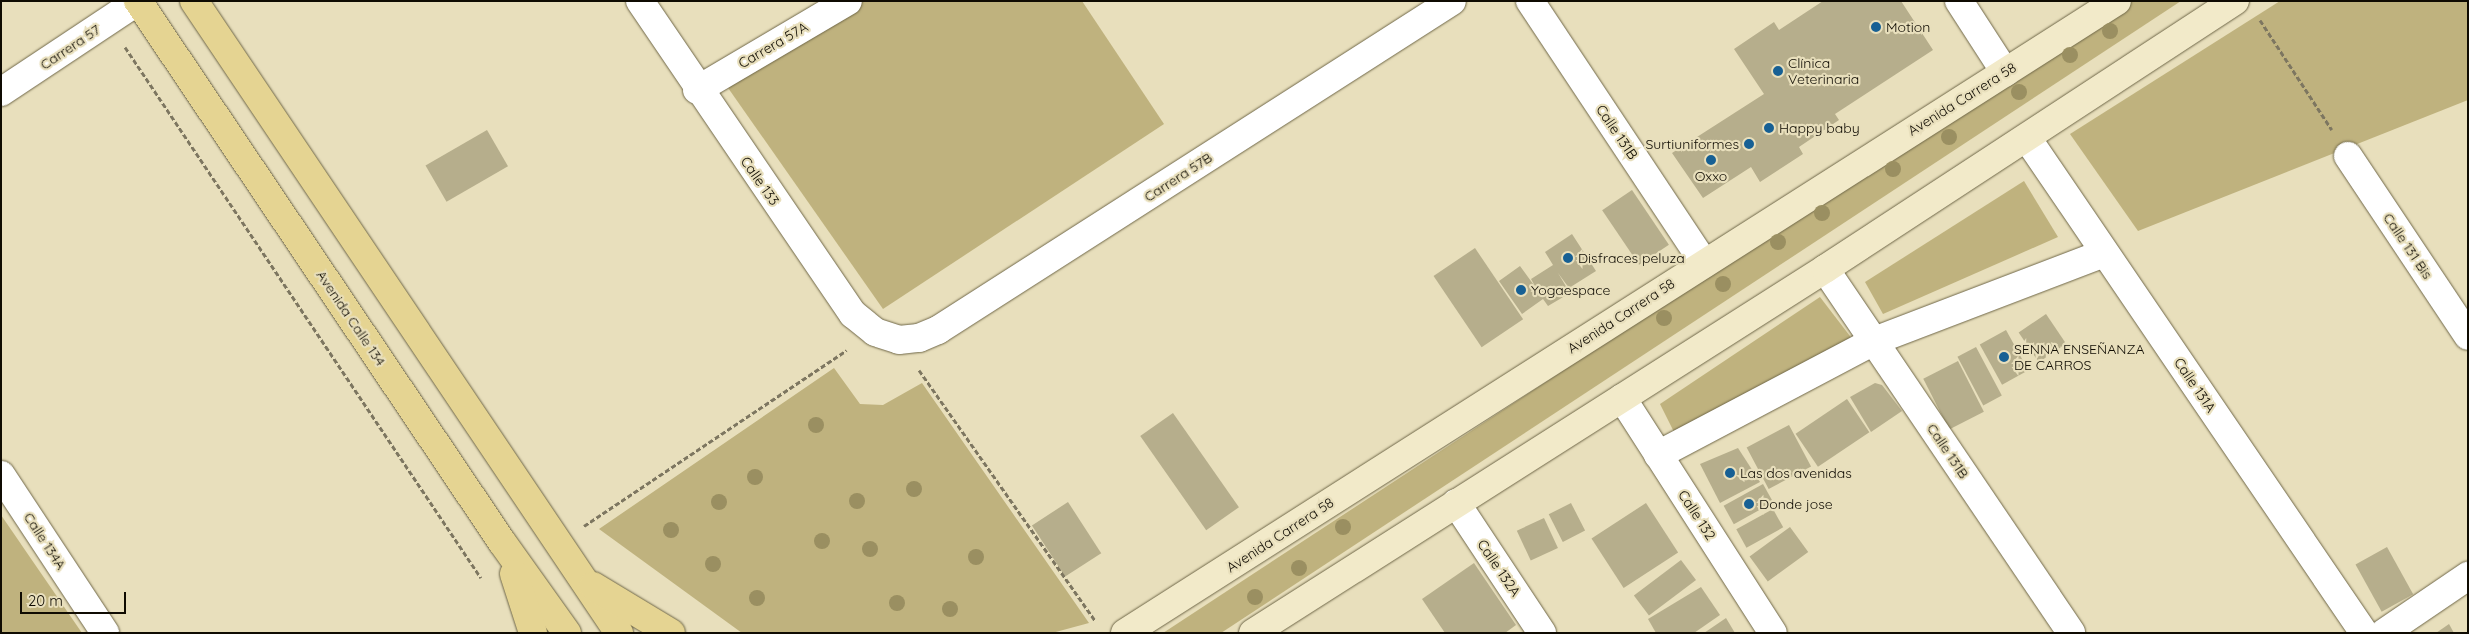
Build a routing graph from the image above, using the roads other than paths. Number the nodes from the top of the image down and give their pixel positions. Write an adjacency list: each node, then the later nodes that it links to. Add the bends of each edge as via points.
1 (138, 1): 12 (street, Carrera 57); 25 (main road, Avenida Calle 134)
2 (194, 1): 27 (main road)
3 (640, 1): 11 (street, Calle 133)
4 (848, 1): 11 (street, Carrera 57A)
5 (1452, 1): 18 (street, Carrera 57B, via 938,330 919,338)
6 (1530, 1): 16 (street, Calle 131B)
7 (1959, 1): 10 (street)
8 (2117, 1): 10 (main road, Avenida Carrera 58)
9 (2246, 8): 13 (main road)
10 (2005, 72): 16 (main road, Avenida Carrera 58)
11 (697, 90): 18 (street, Calle 133, via 853,314)
12 (1, 92)
13 (2027, 138): 15 (street, Calle 131A); 17 (main road)
14 (2348, 156): 19 (street, Calle 131 Bis)
15 (2104, 253): 20 (street); 38 (street, Calle 131A)
16 (1704, 262): 33 (main road, Avenida Carrera 58)
17 (1825, 269): 20 (street, Calle 131B); 21 (main road)
18 (887, 336)
19 (2468, 336)
20 (1874, 341): 22 (street); 37 (street, Calle 131B)
21 (1622, 398): 22 (street, Calle 132); 24 (main road)
22 (1658, 455): 36 (street, Calle 132)
23 (1, 476): 28 (street, Calle 134A)
24 (1456, 503): 34 (main road); 35 (street, Calle 132A)
25 (502, 542): 29 (main road); 30 (main road, Avenida Calle 134)
26 (2468, 576): 39 (street)
27 (584, 580): 31 (main road); 32 (main road)
28 (105, 633)
29 (533, 633)
30 (567, 633)
31 (619, 633)
32 (671, 633)
33 (1125, 633)
34 (1253, 633)
35 (1542, 633)
36 (1773, 633)
37 (2071, 633)
38 (2364, 633)
39 (2384, 633)

